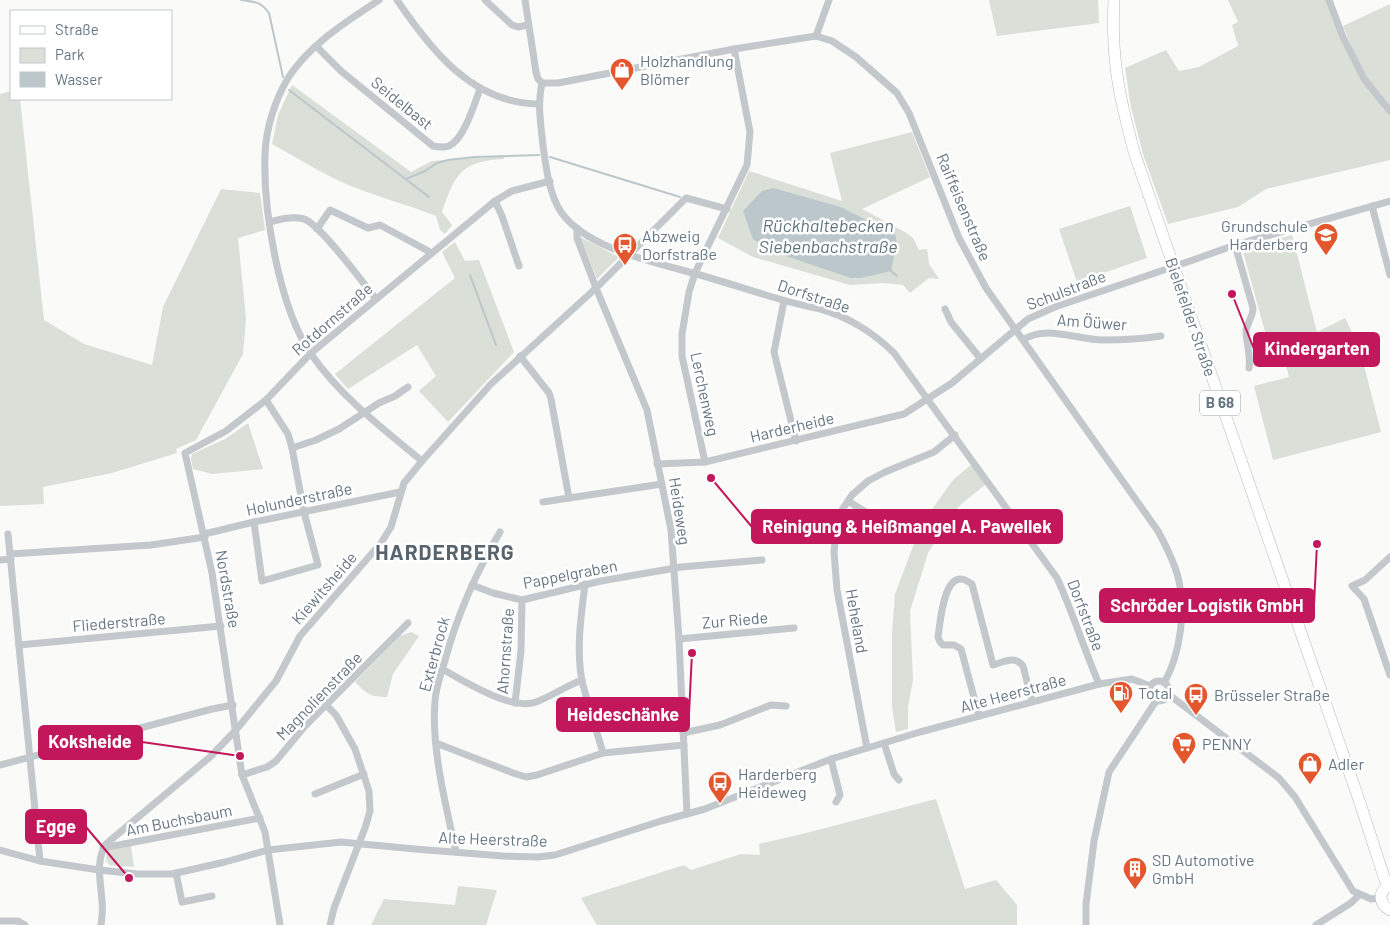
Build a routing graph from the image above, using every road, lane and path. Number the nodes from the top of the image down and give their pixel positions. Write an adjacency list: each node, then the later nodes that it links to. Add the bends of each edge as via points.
1 (379, 0): 10 (street)
2 (397, 0): 13 (street, via 436,52 457,73)
3 (486, 0): 8 (street, via 512,25)
4 (525, 0): 8 (street)
5 (829, 0): 9 (street)
6 (1114, 0): 115 (main road, Bielefelder Straße / B 68, via 1116,68 1134,155)
7 (1329, 0): 15 (street, via 1364,79)
8 (528, 25): 12 (street, via 536,72)
9 (816, 36): 11 (street); 34 (street, Raiffeisenstraße, via 832,41 856,57 896,93 909,113 964,249)
10 (316, 46): 13 (street, Seidelbast, via 341,72 432,146 449,145 458,138); 21 (street, via 289,78 276,104 268,131 265,152)
11 (734, 49): 12 (street, via 558,83); 20 (street, Lerchenweg, via 750,132 747,165)
12 (542, 83): 14 (street, Dorfstraße)
13 (480, 89): 14 (street)
14 (538, 104): 16 (street, Dorfstraße)
15 (1390, 111)
16 (550, 181): 17 (street, Rotdornstraße, via 512,190); 22 (street, Dorfstraße, via 558,208)
17 (495, 201): 25 (street, Rotdornstraße); 27 (street)
18 (1390, 201): 19 (street, Schulstraße)
19 (1372, 206): 24 (street, Schulstraße); 29 (street)
20 (727, 210): 26 (street, Kiewitsheide, via 686,198); 28 (street, Lerchenweg)
21 (270, 222): 23 (street, via 287,217 306,220); 37 (street, via 281,284 296,328)
22 (577, 228): 26 (street, Dorfstraße); 30 (street, Heideweg, via 577,238)
23 (317, 229): 25 (street, via 330,210 368,228 380,225); 31 (street)
24 (1235, 245): 34 (street, Schulstraße, bridge, via 1055,307); 40 (street, via 1253,308 1246,331)
25 (432, 253): 31 (street, Rotdornstraße)
26 (628, 256): 28 (street, Dorfstraße); 30 (street, Kiewitsheide)
27 (519, 266)
28 (695, 273): 32 (street, Dorfstraße); 50 (street, Lerchenweg, via 683,326 682,356)
29 (1390, 275)
30 (596, 288): 38 (street, Kiewitsheide); 51 (street, Heideweg, via 647,410)
31 (376, 299): 37 (street, Rotdornstraße)
32 (784, 301): 42 (street, Dorfstraße, via 821,309 871,333 894,353); 46 (street, via 774,352)
33 (945, 309): 39 (street, via 950,322)
34 (1015, 329): 36 (street, Raiffeisenstraße); 39 (street, Schulstraße)
35 (1161, 336): 36 (street, Am Öüwer, via 1101,340 1047,333 1030,335)
36 (1023, 340): 79 (street, Raiffeisenstraße, via 1158,531 1173,559 1182,599 1181,621)
37 (311, 353): 43 (street, Rotdornstraße); 44 (street)
38 (520, 356): 49 (street, Kiewitsheide); 54 (street, via 549,393)
39 (980, 358): 42 (street, Schulstraße)
40 (1249, 368)
41 (408, 387): 44 (street)
42 (928, 399): 45 (street, Dorfstraße); 46 (street, Harderheide, via 904,414)
43 (266, 400): 47 (street, via 288,434); 48 (street, Rotdornstraße, via 226,431)
44 (363, 412): 47 (street, via 339,429); 49 (street)
45 (955, 435): 55 (street, Heheland, via 934,452 868,481); 80 (street, Dorfstraße, via 1057,578)
46 (796, 441): 50 (street, Harderheide)
47 (292, 448): 57 (street)
48 (185, 453): 62 (street, Nordstraße)
49 (422, 462): 53 (street, Kiewitsheide, via 404,482)
50 (705, 462): 51 (street, Harderheide)
51 (658, 464): 52 (street, Heideweg)
52 (662, 484): 54 (street); 67 (street, Heideweg, via 671,530)
53 (400, 492): 57 (street, Holunderstraße); 90 (street, Kiewitsheide, via 391,527 382,543 300,636 276,681)
54 (569, 498): 56 (street)
55 (848, 501): 59 (street, via 888,526); 95 (street, Heheland, via 838,516 834,552 837,590)
56 (543, 502)
57 (304, 512): 58 (street, Holunderstraße); 58 (street, via 318,565 262,581)
58 (254, 522): 62 (street, Holunderstraße)
59 (897, 522)
60 (500, 532): 69 (street, Exterbrock)
61 (8, 534): 63 (street)
62 (205, 535): 63 (street, Holunderstraße, via 151,545); 72 (street, Nordstraße)
63 (10, 557): 65 (street, Holunderstraße); 75 (street)
64 (1390, 557): 77 (street, via 1365,580 1352,586 1364,599)
65 (0, 560)
66 (762, 560): 67 (street, Pappelgraben)
67 (674, 570): 68 (street, Pappelgraben); 74 (street, Heideweg)
68 (585, 584): 70 (street, Pappelgraben); 78 (street, via 581,618)
69 (472, 585): 70 (street, Pappelgraben); 76 (street, Exterbrock, via 461,608)
70 (522, 600): 85 (street, Ahornstraße)
71 (408, 623): 87 (street, Magnolienstraße)
72 (221, 626): 75 (street, Fliederstraße); 86 (street, Nordstraße)
73 (794, 628): 74 (street, Zur Riede)
74 (679, 639): 91 (street, Heideweg)
75 (19, 645): 97 (street)
76 (442, 669): 85 (street); 92 (street, Exterbrock, via 435,701)
77 (1390, 675)
78 (582, 680): 85 (street, via 534,703); 96 (street)
79 (1164, 683): 81 (street, via 1158,681); 82 (street, via 1168,688)
80 (1099, 684): 81 (street, Alte Heerstraße, via 1132,679); 84 (street, Alte Heerstraße)
81 (1150, 686): 83 (street, via 1150,695)
82 (1167, 696): 83 (street); 116 (street, via 1279,778 1300,805 1348,884)
83 (1156, 701): 125 (street, via 1109,772 1094,841)
84 (1032, 702): 89 (street, Alte Heerstraße); 89 (street, via 1020,661 1013,659 993,664 972,584 961,579 954,581 946,591 938,637 943,646 954,645 961,649)
85 (515, 704)
86 (233, 705): 90 (street, Nordstraße); 97 (street)
87 (326, 705): 100 (street, via 344,726); 101 (street, Magnolienstraße, via 276,761 268,767)
88 (786, 706): 91 (street, via 771,705 720,725)
89 (979, 716): 93 (street, Alte Heerstraße)
90 (236, 730): 101 (street, Nordstraße); 108 (street, Kiewitsheide, via 210,757)
91 (683, 733): 94 (street, Heideweg)
92 (436, 743): 96 (street, via 526,776); 111 (street, Exterbrock)
93 (884, 743): 95 (street, Alte Heerstraße); 102 (street)
94 (684, 745): 96 (street); 105 (street, Heideweg)
95 (867, 748): 98 (street, Alte Heerstraße)
96 (603, 753)
97 (29, 757): 99 (street); 112 (street)
98 (831, 759): 104 (street, via 840,795); 105 (street, Alte Heerstraße, via 726,802)
99 (0, 765)
100 (364, 774): 103 (street); 107 (street, via 370,792 370,811)
101 (242, 775): 106 (street, Nordstraße)
102 (899, 780)
103 (315, 794)
104 (836, 802)
105 (687, 814): 111 (street, Alte Heerstraße, via 555,855 538,857)
106 (260, 818): 108 (street, Am Buchsbaum); 110 (street, Nordstraße)
107 (359, 843): 110 (street, Alte Heerstraße, via 319,843); 111 (street, Alte Heerstraße); 124 (street)
108 (103, 848): 113 (street)
109 (0, 850): 112 (street, Alte Heerstraße)
110 (268, 850): 114 (street, Alte Heerstraße); 123 (street, Nordstraße)
111 (456, 852)
112 (40, 861): 113 (street, Alte Heerstraße)
113 (99, 870): 114 (street, Alte Heerstraße); 122 (street)
114 (174, 873): 117 (street, via 182,902)
115 (1389, 882): 118 (main road)
116 (1359, 895): 118 (street); 126 (street)
117 (212, 896)
118 (1381, 898): 119 (main road, via 1383,905)
119 (1390, 910)
120 (0, 921): 121 (street, via 18,921)
121 (25, 925)
122 (101, 925)
123 (280, 925)
124 (330, 925)
125 (1086, 925)
126 (1316, 925)

